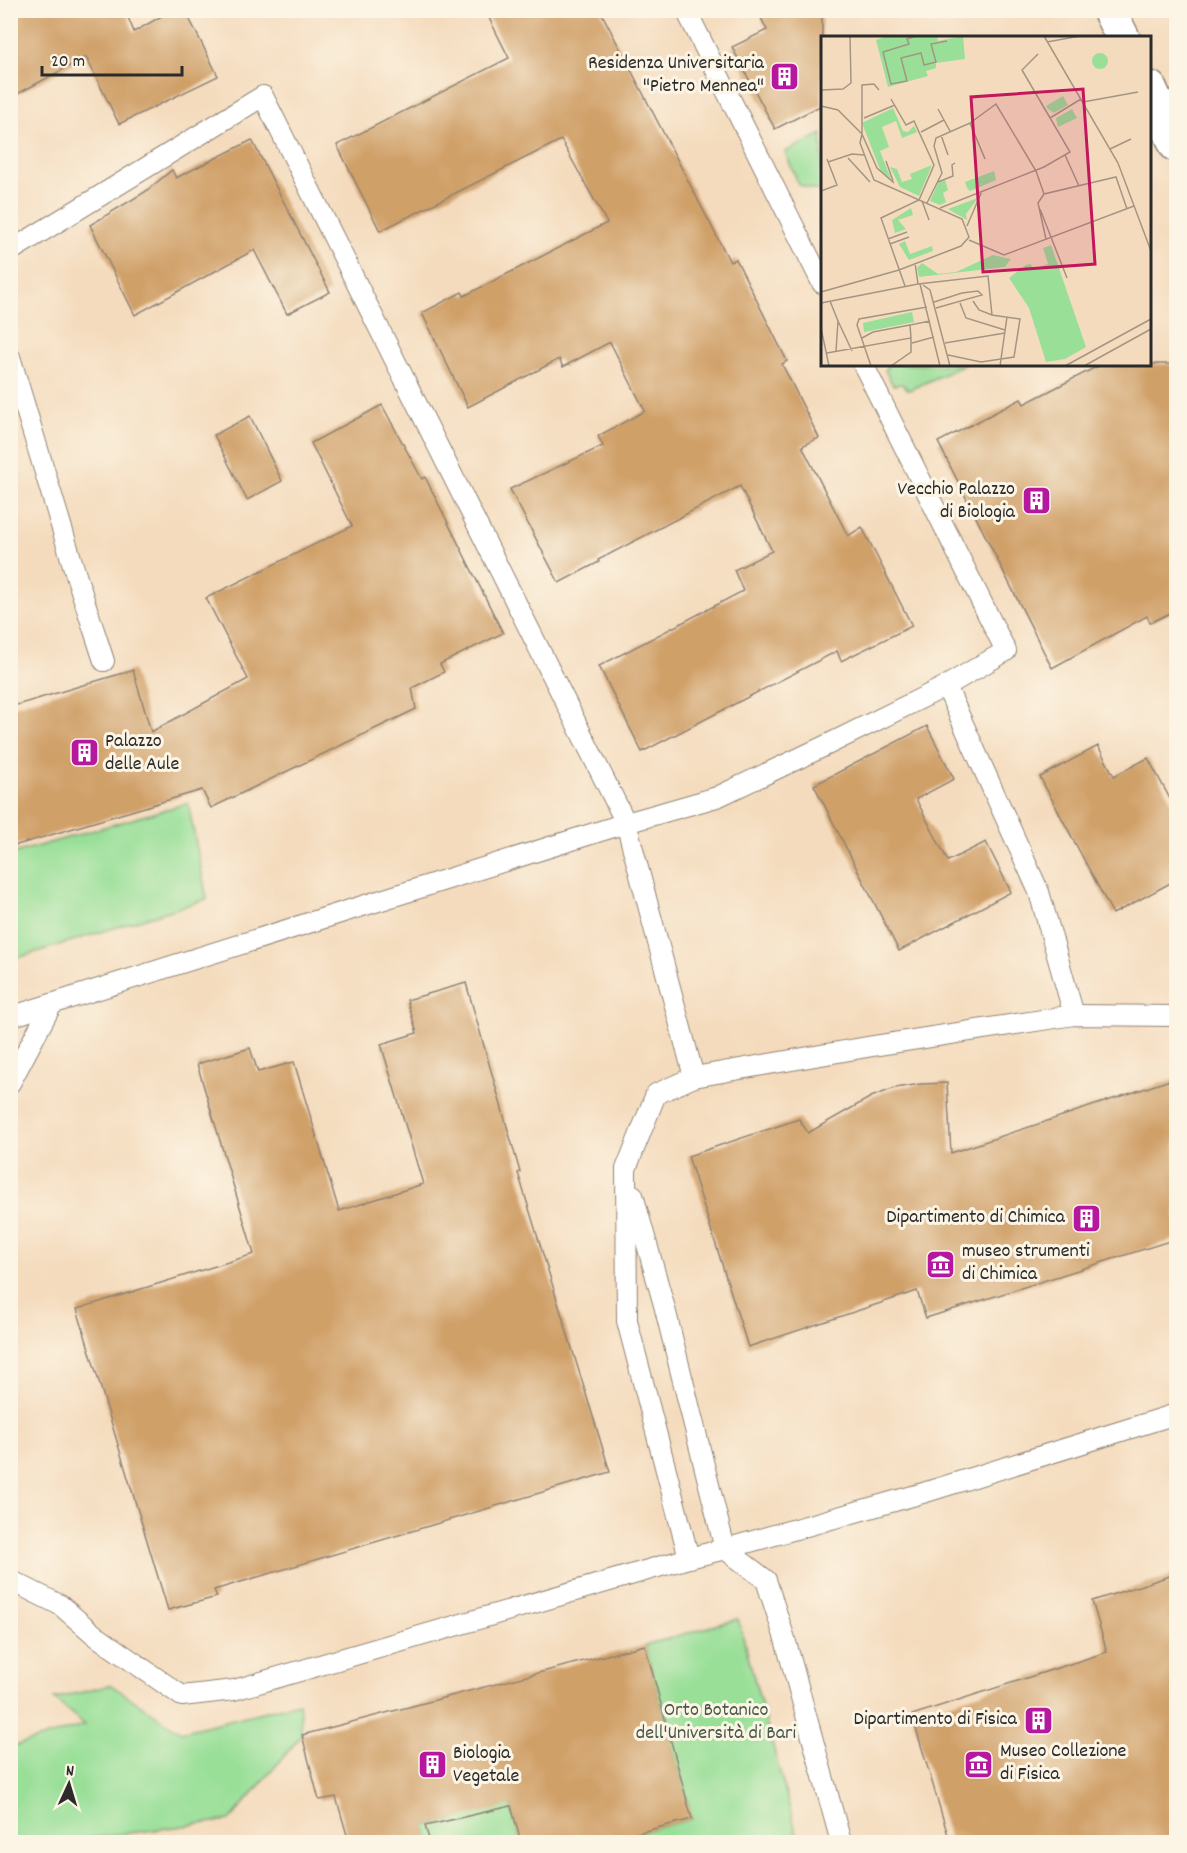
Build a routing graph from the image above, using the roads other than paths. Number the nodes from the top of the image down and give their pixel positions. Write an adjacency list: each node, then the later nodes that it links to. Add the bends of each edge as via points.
1 (686, 10): 7 (lane)
2 (1109, 10): 3 (main road)
3 (1122, 36)
4 (1153, 104): 5 (main road)
5 (1176, 145)
6 (10, 251): 12 (lane, via 263,96)
7 (821, 279)
8 (10, 357): 10 (lane)
9 (864, 366): 11 (lane, via 1006,651)
10 (105, 661)
11 (946, 686): 12 (lane, via 717,797); 14 (lane, via 1039,892)
12 (626, 824): 13 (lane); 17 (lane)
13 (52, 1004): 16 (lane); 18 (lane)
14 (1074, 1015): 15 (lane); 17 (lane)
15 (1176, 1016)
16 (10, 1017)
17 (694, 1077): 19 (lane, via 656,1094)
18 (10, 1083)
19 (626, 1169): 21 (lane); 22 (lane, via 627,1321)
20 (1176, 1414): 21 (lane, via 923,1494)
21 (725, 1549): 22 (lane); 24 (lane, via 766,1580)
22 (689, 1558): 23 (lane, via 234,1690 182,1696 96,1636 60,1605)
23 (10, 1580)
24 (841, 1842)

